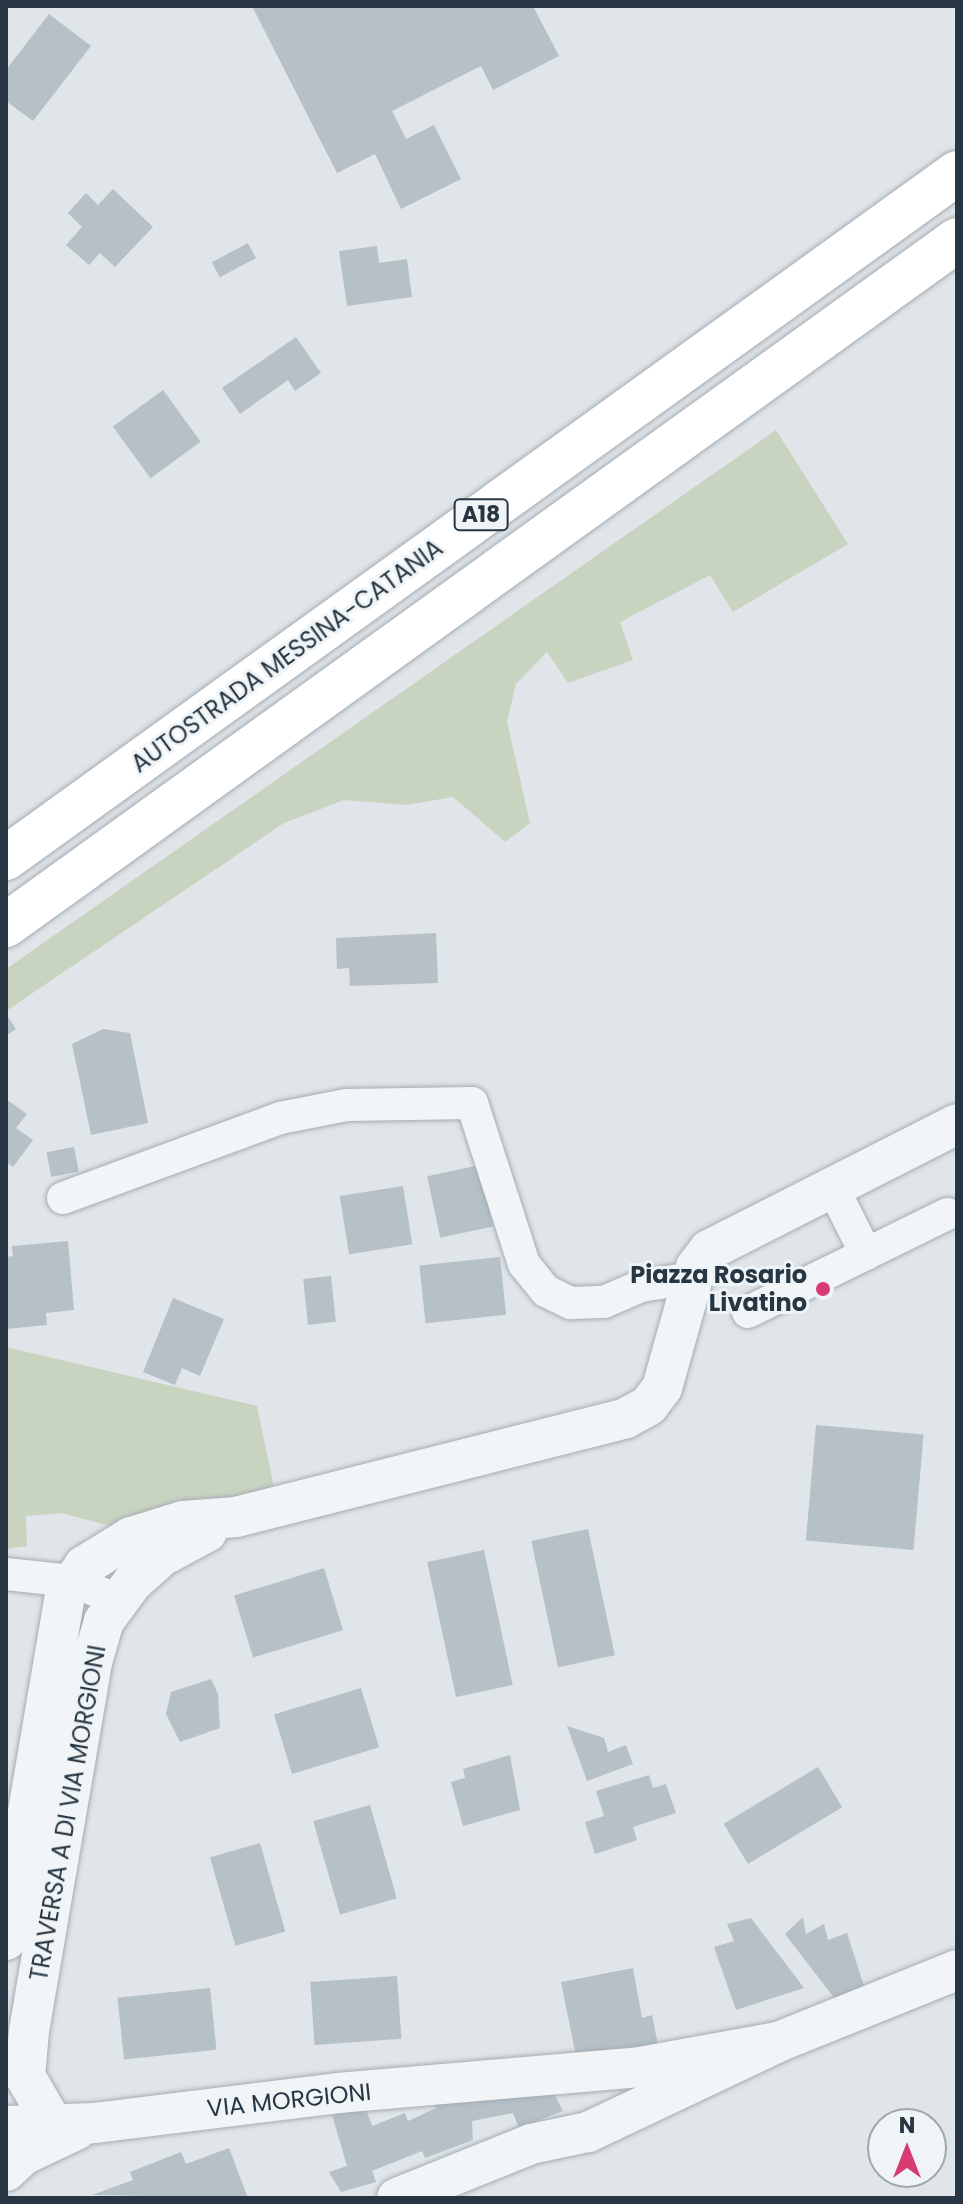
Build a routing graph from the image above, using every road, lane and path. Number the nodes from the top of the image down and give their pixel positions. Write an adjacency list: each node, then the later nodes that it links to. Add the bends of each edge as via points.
1 (957, 173): 3 (highway, AUTOSTRADA MESSINA-CATANIA / A18)
2 (957, 240): 4 (highway, A18)
3 (6, 858)
4 (6, 925)
5 (957, 1124): 6 (street)
6 (833, 1188): 9 (street); 10 (street, via 709,1250)
7 (63, 1198): 10 (street, via 280,1118 347,1105 472,1103 524,1264 546,1291 571,1303 604,1302)
8 (947, 1214): 9 (street)
9 (866, 1254): 11 (street)
10 (694, 1273): 12 (street, TRAVERSA A DI VIA MORGIONI, via 662,1388 649,1405 626,1418)
11 (748, 1312)
12 (236, 1517): 14 (street, TRAVERSA A DI VIA MORGIONI, via 183,1521 131,1537 97,1555); 15 (street, TRAVERSA A DI VIA MORGIONI, via 162,1556)
13 (6, 1574): 14 (street)
14 (72, 1581): 15 (street); 16 (street, TRAVERSA A DI VIA MORGIONI, via 65,1594)
15 (118, 1600): 20 (street, TRAVERSA A DI VIA MORGIONI, via 104,1621 92,1662 29,2031 25,2076)
16 (6, 1940)
17 (957, 1970): 18 (street)
18 (778, 2042): 19 (street, VIA MORGIONI); 23 (street, via 588,2132)
19 (572, 2074): 21 (street, VIA MORGIONI, via 338,2093); 23 (street, via 581,2086 578,2115)
20 (51, 2121): 21 (street, VIA MORGIONI); 22 (street, VIA MORGIONI)
21 (95, 2123): 24 (street, via 23,2155)
22 (6, 2126)
23 (531, 2144): 25 (street)
24 (6, 2171)
25 (397, 2198)

